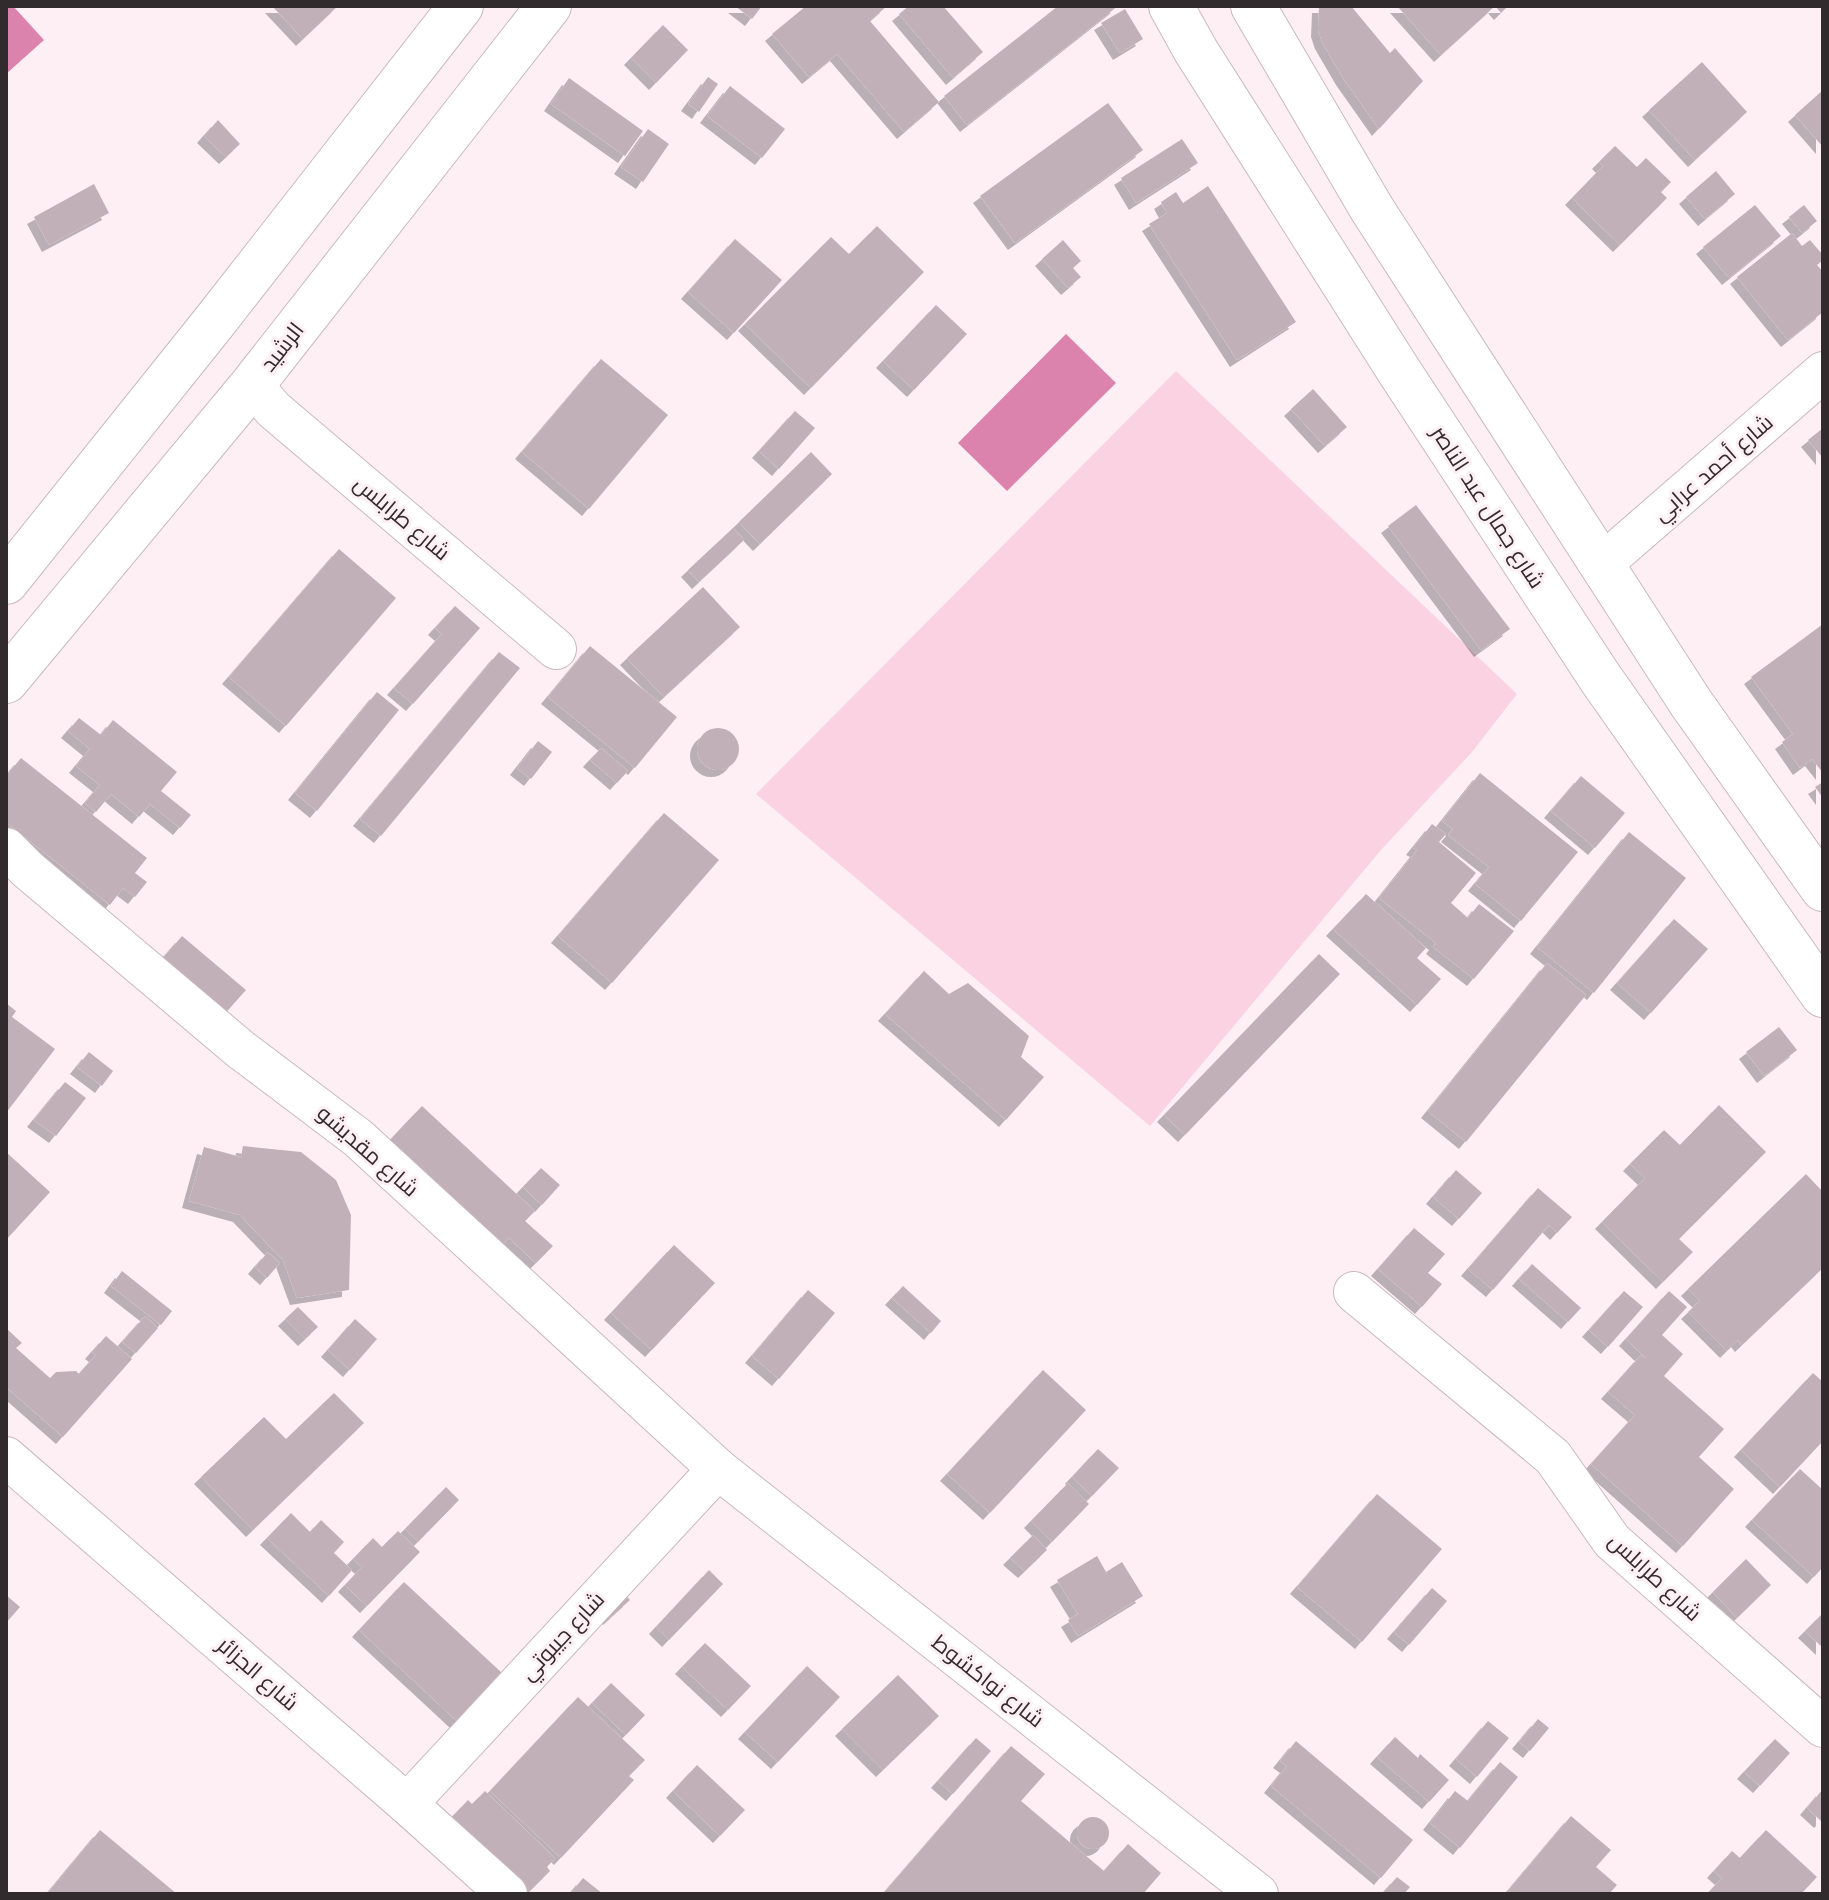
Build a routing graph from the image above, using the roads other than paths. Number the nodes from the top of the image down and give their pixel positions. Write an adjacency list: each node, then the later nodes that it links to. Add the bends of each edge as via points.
1 (461, 6): 8 (main road)
2 (549, 6): 6 (main road, الرشيد)
3 (1171, 6): 13 (main road, شارع جمال عبد الناصر, via 1601,679)
4 (1263, 10): 7 (main road, via 1372,209)
5 (1823, 372): 7 (street, شارع أحمد عرابي)
6 (252, 385): 9 (street, شارع طرابلس, via 274,410); 10 (main road, الرشيد)
7 (1602, 564): 12 (main road, via 1691,703)
8 (6, 582)
9 (556, 649)
10 (6, 681)
11 (6, 848): 16 (street, شارع مقديشو, via 240,1049 350,1131)
12 (1823, 889)
13 (1823, 995)
14 (1354, 1292): 17 (street, شارع طرابلس, via 1553,1457 1612,1541)
15 (6, 1457): 18 (street, شارع الجزائر)
16 (718, 1469): 18 (street, شارع جيبوتي); 20 (street, شارع نواكشوط)
17 (1823, 1727)
18 (407, 1804): 19 (street, شارع الجزائر)
19 (507, 1894)
20 (1258, 1894)

